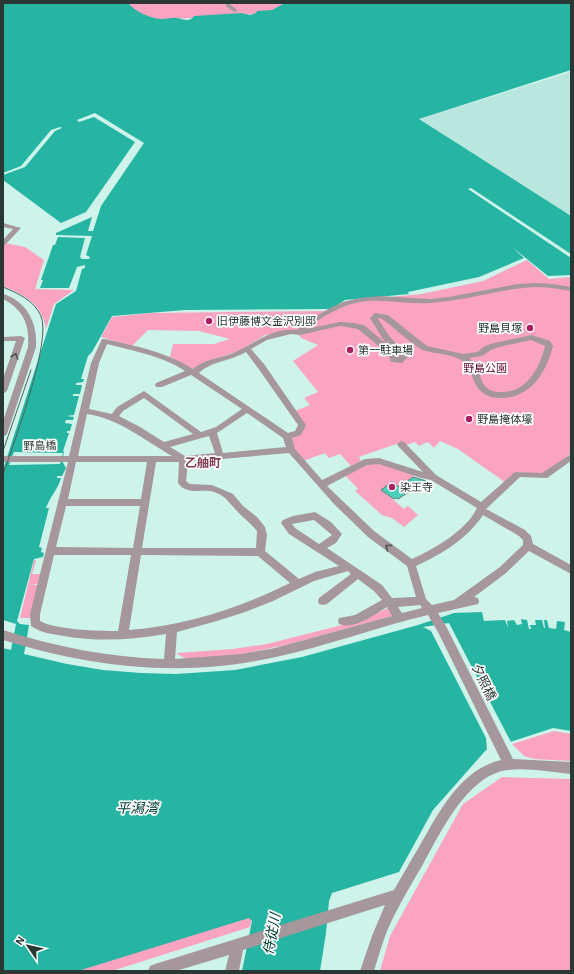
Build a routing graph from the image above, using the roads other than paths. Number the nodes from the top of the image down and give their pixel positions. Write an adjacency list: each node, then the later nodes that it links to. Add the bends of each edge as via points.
1 (228, 5): 2 (street)
2 (236, 11)
3 (3, 220): 4 (street, via 6,221)
4 (3, 225): 5 (street, via 18,228)
5 (3, 244)
6 (571, 289): 8 (street, via 546,285 521,286 443,300 353,301 316,320)
7 (3, 296): 19 (street, via 25,312 33,327 34,337)
8 (300, 333): 10 (street, via 273,336 260,340); 11 (street, via 340,324 354,325 361,327 392,353 394,360 399,361 404,357 403,354 387,339 374,318 381,315 424,348)
9 (3, 339): 14 (street, one-way to 9, via 21,338)
10 (247, 349): 12 (street, via 210,363); 21 (street, via 302,425 298,433)
11 (463, 357): 11 (street, via 479,354 497,345 532,337 548,342 549,346 537,377 524,390 504,396 484,391 474,366)
12 (193, 373): 13 (street); 15 (street); 16 (street, via 171,360 106,341 95,363)
13 (159, 385)
14 (3, 391)
15 (248, 409): 18 (street); 21 (street)
16 (84, 411): 17 (street); 27 (street)
17 (114, 417): 20 (street, via 120,409 144,394); 23 (street)
18 (212, 432): 20 (street); 25 (street)
19 (3, 434)
20 (201, 436): 23 (street)
21 (287, 436): 24 (street)
22 (400, 444): 31 (street)
23 (162, 446): 30 (street)
24 (291, 450): 25 (street, 野島橋); 32 (street)
25 (220, 456): 30 (street, 野島橋)
26 (571, 457): 35 (street, via 544,476 518,474)
27 (73, 458): 28 (street, 野島橋); 29 (street, 野島橋); 33 (street)
28 (5, 459)
29 (152, 460): 30 (street, 野島橋); 34 (street)
30 (184, 460): 40 (street, via 182,483 188,487 212,488 230,496 262,530)
31 (433, 477): 32 (street, via 379,461 365,462); 35 (street)
32 (321, 485): 41 (street, one-way to 32, via 351,517)
33 (62, 502): 34 (street); 38 (street)
34 (145, 503): 39 (street)
35 (482, 508): 36 (street, via 522,533 528,539); 41 (street, via 480,515 455,538)
36 (528, 546): 43 (street); 50 (street, via 503,570)
37 (320, 548): 37 (street, via 292,531 286,523 315,516 328,525 337,534 333,540); 42 (street)
38 (51, 551): 39 (street); 55 (street, via 35,623 42,627 86,634)
39 (137, 552): 40 (street); 55 (street)
40 (260, 552): 45 (street)
41 (411, 564): 47 (street)
42 (349, 567): 44 (street); 45 (street)
43 (571, 570)
44 (358, 574): 46 (street); 49 (street, via 378,588)
45 (298, 584): 54 (street, via 246,607)
46 (323, 601)
47 (422, 601): 49 (street); 51 (street, 夕照橋)
48 (474, 601): 50 (street)
49 (390, 603): 52 (street); 53 (street, via 357,619)
50 (456, 604): 51 (street)
51 (431, 611): 52 (street); 58 (street, 夕照橋)
52 (399, 618): 57 (street, via 276,652 224,661)
53 (343, 621)
54 (172, 628): 55 (street, via 158,632); 57 (street)
55 (123, 634)
56 (3, 635): 57 (street, via 43,649 86,657)
57 (169, 664)
58 (510, 764): 59 (street); 60 (street, via 495,767 484,773 457,798 443,817)
59 (571, 768)
60 (398, 895): 61 (street); 64 (street, via 378,937)
61 (241, 944): 62 (street); 63 (street)
62 (155, 971)
63 (232, 971)
64 (367, 971)

